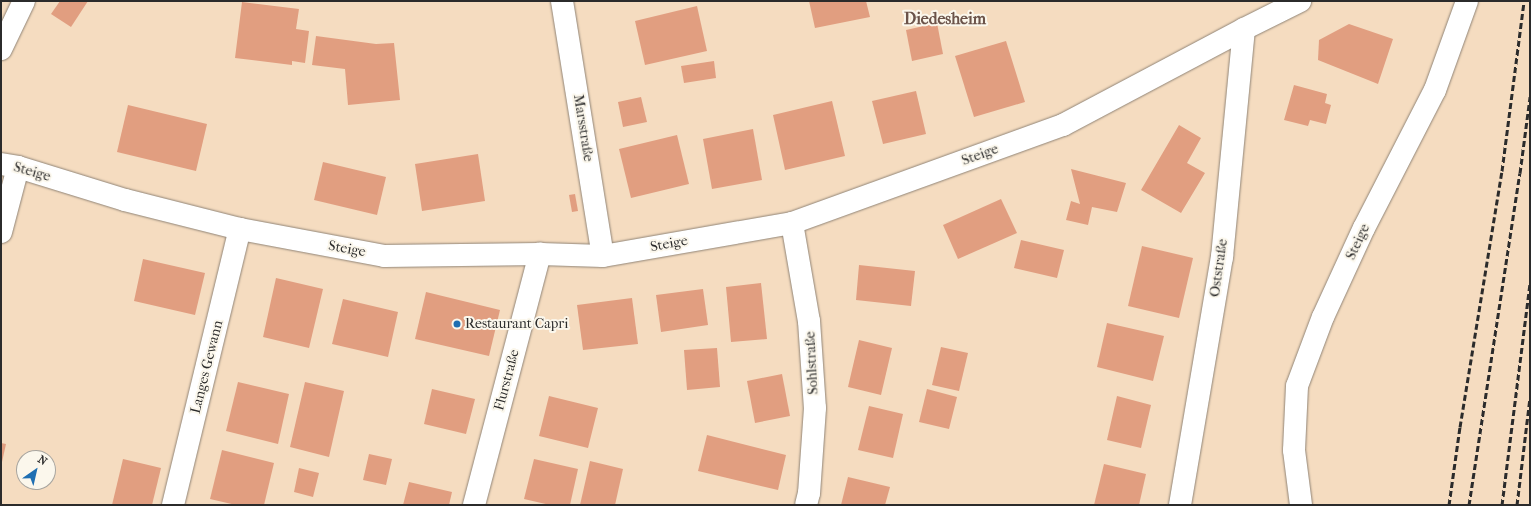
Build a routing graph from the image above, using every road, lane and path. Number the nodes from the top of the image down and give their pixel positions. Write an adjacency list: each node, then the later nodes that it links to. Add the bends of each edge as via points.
1 (24, 1): 6 (street)
2 (562, 1): 12 (street, Marsstraße)
3 (1300, 1): 5 (street, Steige)
4 (1461, 2): 17 (street, Steige, via 1435,90 1364,228 1323,317 1297,386 1294,450)
5 (1244, 29): 8 (street, Steige, via 1063,125); 16 (street, Oststraße, via 1222,257)
6 (1, 49)
7 (10, 166): 9 (street, Steige, via 124,200); 10 (street)
8 (792, 223): 12 (street, Steige); 15 (street, Sohlstraße, via 809,321 815,408)
9 (240, 230): 11 (street, Steige, via 384,256); 13 (street, Langes Gewann)
10 (1, 232)
11 (540, 254): 12 (street, Steige); 14 (street, Flurstraße)
12 (603, 256)
13 (173, 505)
14 (474, 505)
15 (806, 505)
16 (1180, 505)
17 (1301, 505)

